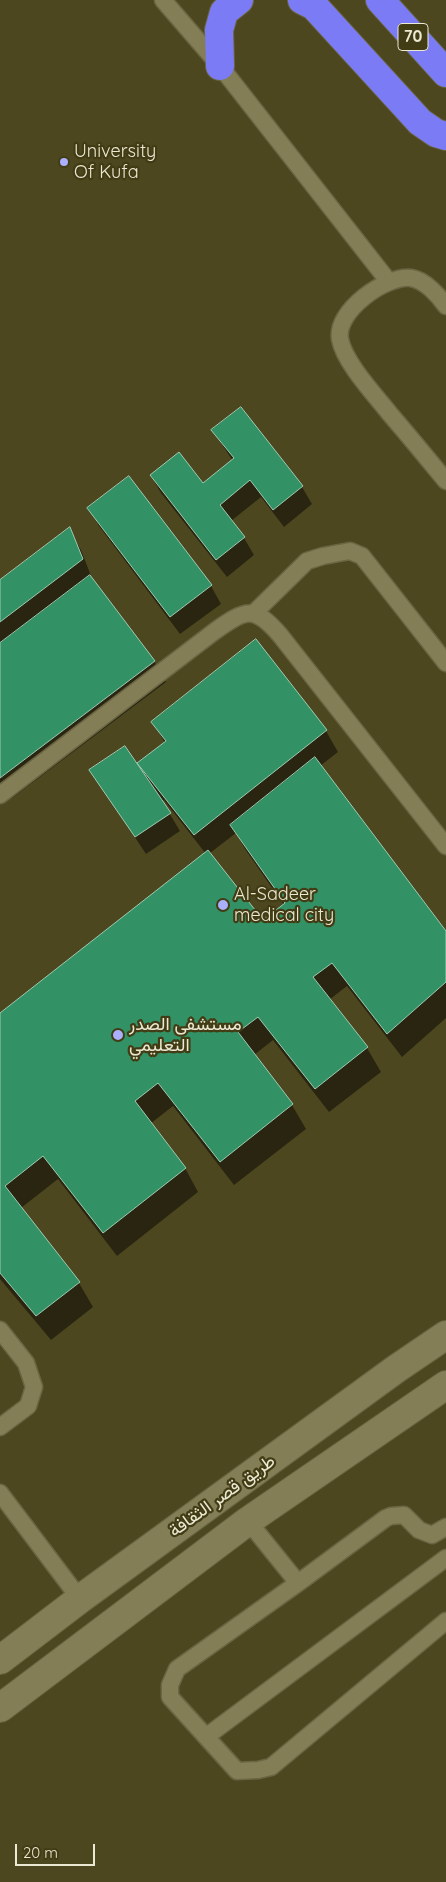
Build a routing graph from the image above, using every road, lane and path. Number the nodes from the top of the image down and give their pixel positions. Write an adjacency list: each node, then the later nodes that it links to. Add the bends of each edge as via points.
1 (163, 0): 5 (lane)
2 (239, 0): 5 (highway, via 224,12 219,30)
3 (302, 0): 7 (highway, via 314,6 420,122)
4 (380, 0): 6 (highway, 70)
5 (220, 66): 8 (lane)
6 (446, 73)
7 (446, 136)
8 (389, 282): 9 (lane, via 412,278 434,290); 10 (lane, via 362,297 343,320 339,337 363,381)
9 (446, 306)
10 (446, 481)
11 (254, 613): 12 (lane, via 308,561 350,551 362,556); 13 (lane, via 235,617 215,631); 14 (lane, via 267,620 280,635)
12 (446, 662)
13 (0, 795)
14 (446, 846)
15 (0, 1330): 20 (lane, via 26,1363 34,1386 28,1406)
16 (446, 1335): 17 (street, طريق قصر الثقافة)
17 (396, 1369): 19 (street); 26 (street, طريق قصر الثقافة)
18 (446, 1385): 19 (street, طريق قصر الثقافة)
19 (420, 1403): 22 (street, طريق قصر الثقافة)
20 (0, 1427)
21 (0, 1493): 26 (lane)
22 (248, 1521): 25 (lane); 29 (street, طريق قصر الثقافة)
23 (439, 1531): 24 (lane); 25 (lane, via 419,1530 404,1515 391,1516)
24 (446, 1556): 30 (lane)
25 (298, 1583): 30 (lane, via 177,1669 170,1685 170,1697)
26 (80, 1599): 28 (street, طريق قصر الثقافة)
27 (446, 1621): 30 (lane, via 270,1767 237,1771)
28 (0, 1660)
29 (0, 1708)
30 (207, 1736)

